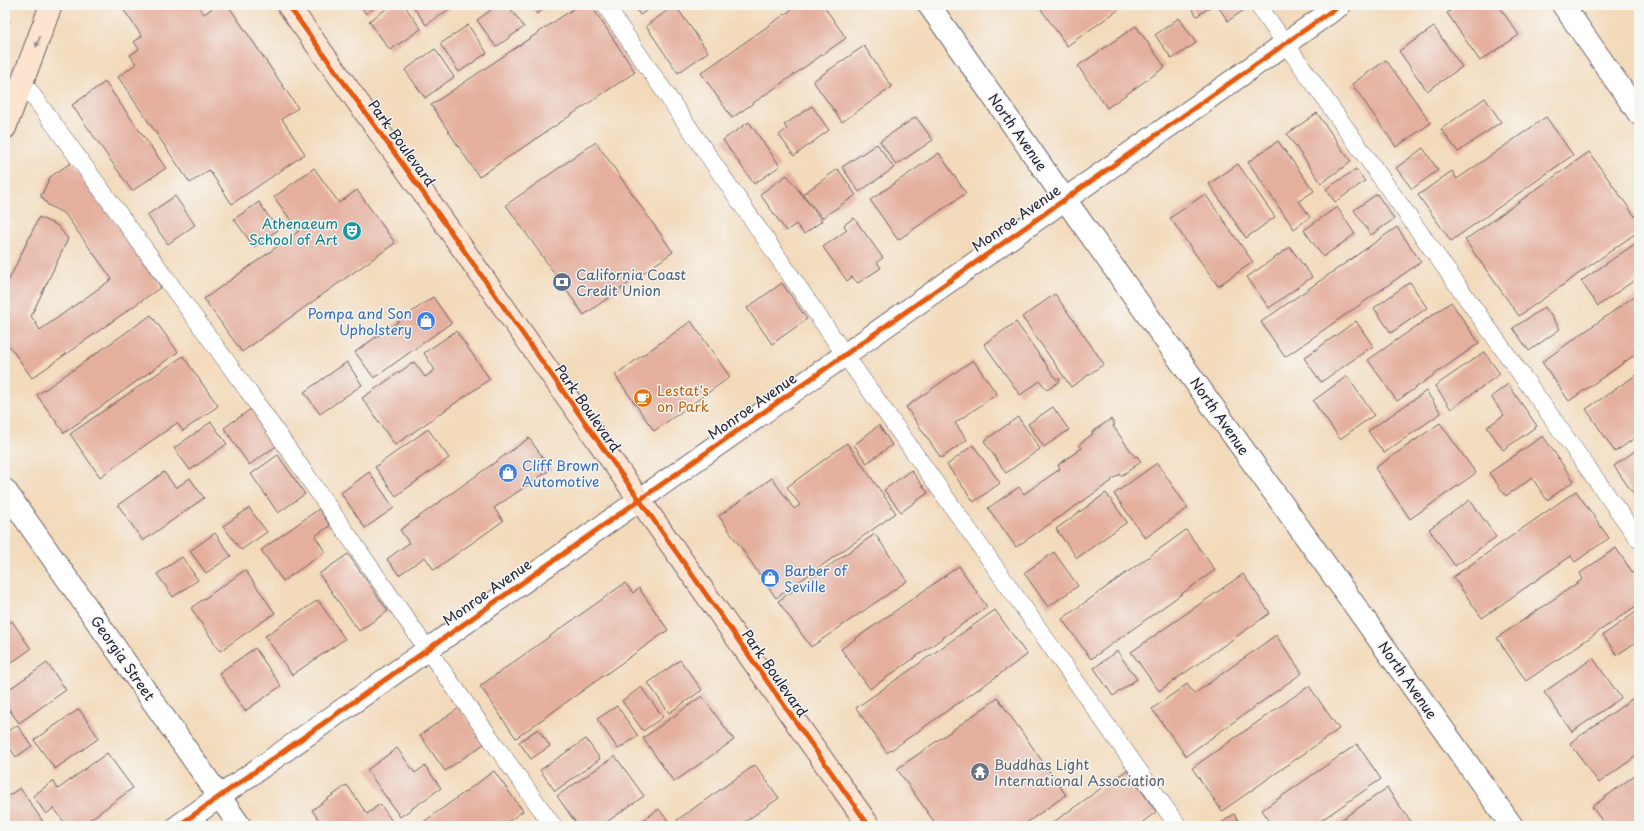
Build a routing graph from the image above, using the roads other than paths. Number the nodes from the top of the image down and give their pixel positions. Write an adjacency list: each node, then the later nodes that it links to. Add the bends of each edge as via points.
1 (52, 5): 9 (main road, one-way to 9)
2 (288, 5): 15 (main road, Park Boulevard)
3 (605, 5): 13 (lane)
4 (929, 5): 12 (street, North Avenue)
5 (1258, 5): 8 (lane)
6 (1340, 5): 8 (street, Monroe Avenue)
7 (1562, 5): 10 (street)
8 (1285, 44): 12 (street, Monroe Avenue); 16 (lane)
9 (23, 82): 11 (main road); 17 (lane, via 248,391)
10 (1639, 114)
11 (5, 128)
12 (1064, 198): 13 (street, Monroe Avenue); 24 (street, North Avenue)
13 (845, 355): 15 (street, Monroe Avenue); 23 (lane)
14 (5, 490): 18 (street, Georgia Street)
15 (638, 501): 17 (street, Monroe Avenue); 22 (main road, Park Boulevard)
16 (1639, 540)
17 (427, 649): 18 (street, Monroe Avenue); 21 (lane)
18 (220, 796): 19 (street, Monroe Avenue); 20 (street, Georgia Street)
19 (178, 826)
20 (240, 826)
21 (553, 826)
22 (869, 826)
23 (1178, 826)
24 (1512, 826)

